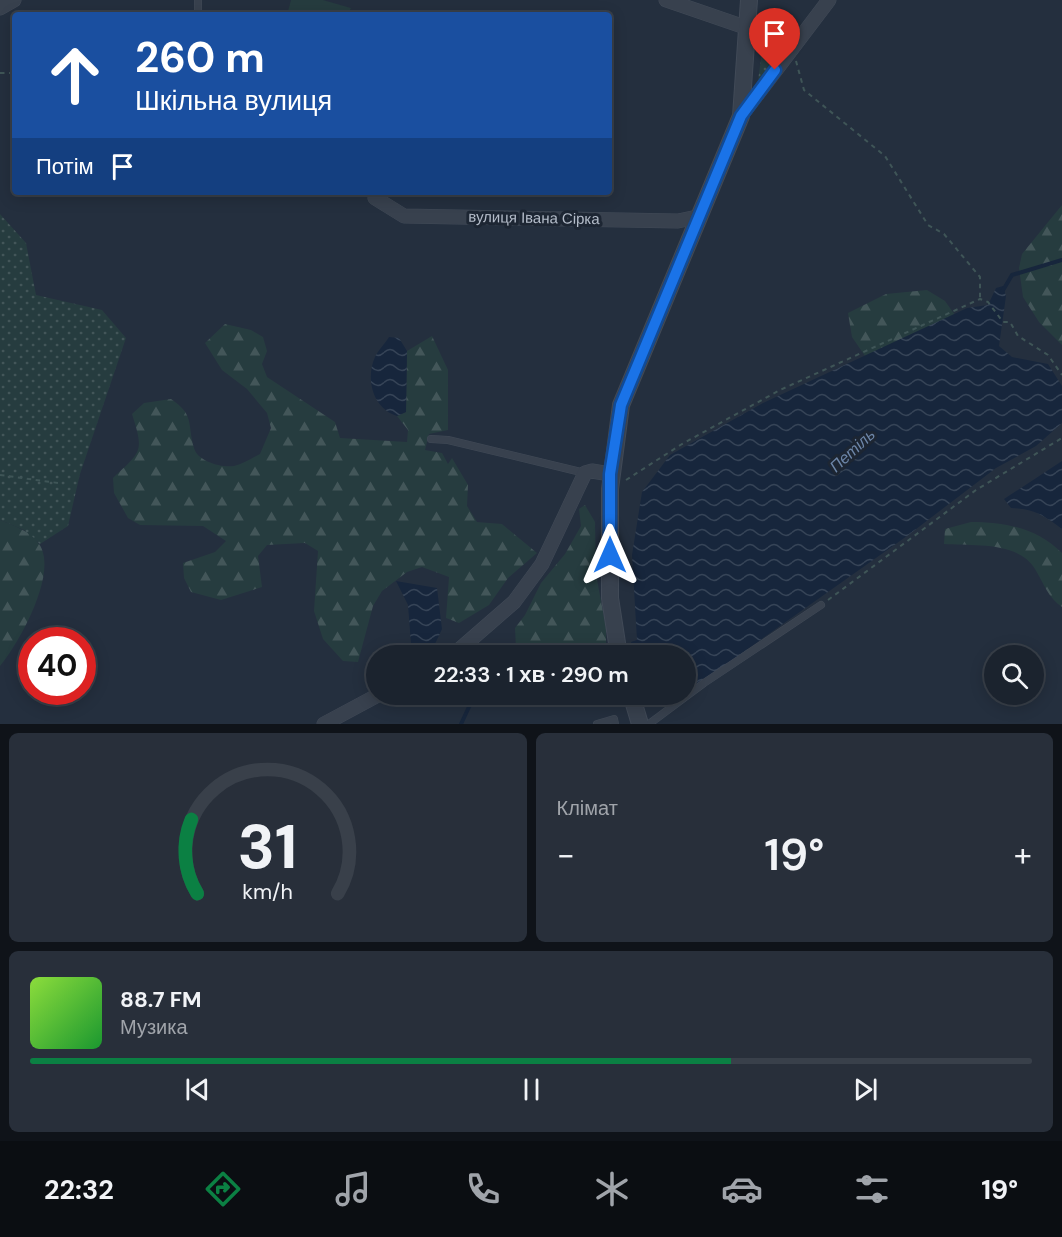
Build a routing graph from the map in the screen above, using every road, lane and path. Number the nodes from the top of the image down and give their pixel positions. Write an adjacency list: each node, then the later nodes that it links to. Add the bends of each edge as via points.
1 (14, 0): 5 (street)
2 (666, 0): 6 (street)
3 (749, 0): 6 (street)
4 (830, 0): 7 (street)
5 (0, 8)
6 (748, 27): 7 (street); 8 (street)
7 (790, 49): 8 (street); 11 (path, via 798,63 804,90 885,156 928,225 944,234 980,276)
8 (741, 116): 10 (street)
9 (375, 198): 10 (street, вулиця Івана Сірка, via 404,216 678,221)
10 (697, 217): 17 (street, via 621,405)
11 (980, 299): 12 (path, via 988,302 1003,322 1010,322 1018,336 1048,355); 17 (path, via 780,390)
12 (1062, 375)
13 (1062, 438): 19 (path, via 976,490)
14 (431, 439): 15 (lane)
15 (585, 473): 17 (street, via 592,471); 20 (street, via 542,564 514,602)
16 (0, 475): 18 (path)
17 (610, 482): 21 (street, via 610,598)
18 (58, 483)
19 (821, 605): 28 (lane)
20 (465, 645)
21 (617, 645)
22 (366, 702): 24 (street)
23 (634, 705): 27 (street)
24 (324, 724)
25 (597, 724): 26 (lane, via 614,719)
26 (615, 724)
27 (640, 724)
28 (649, 724)

